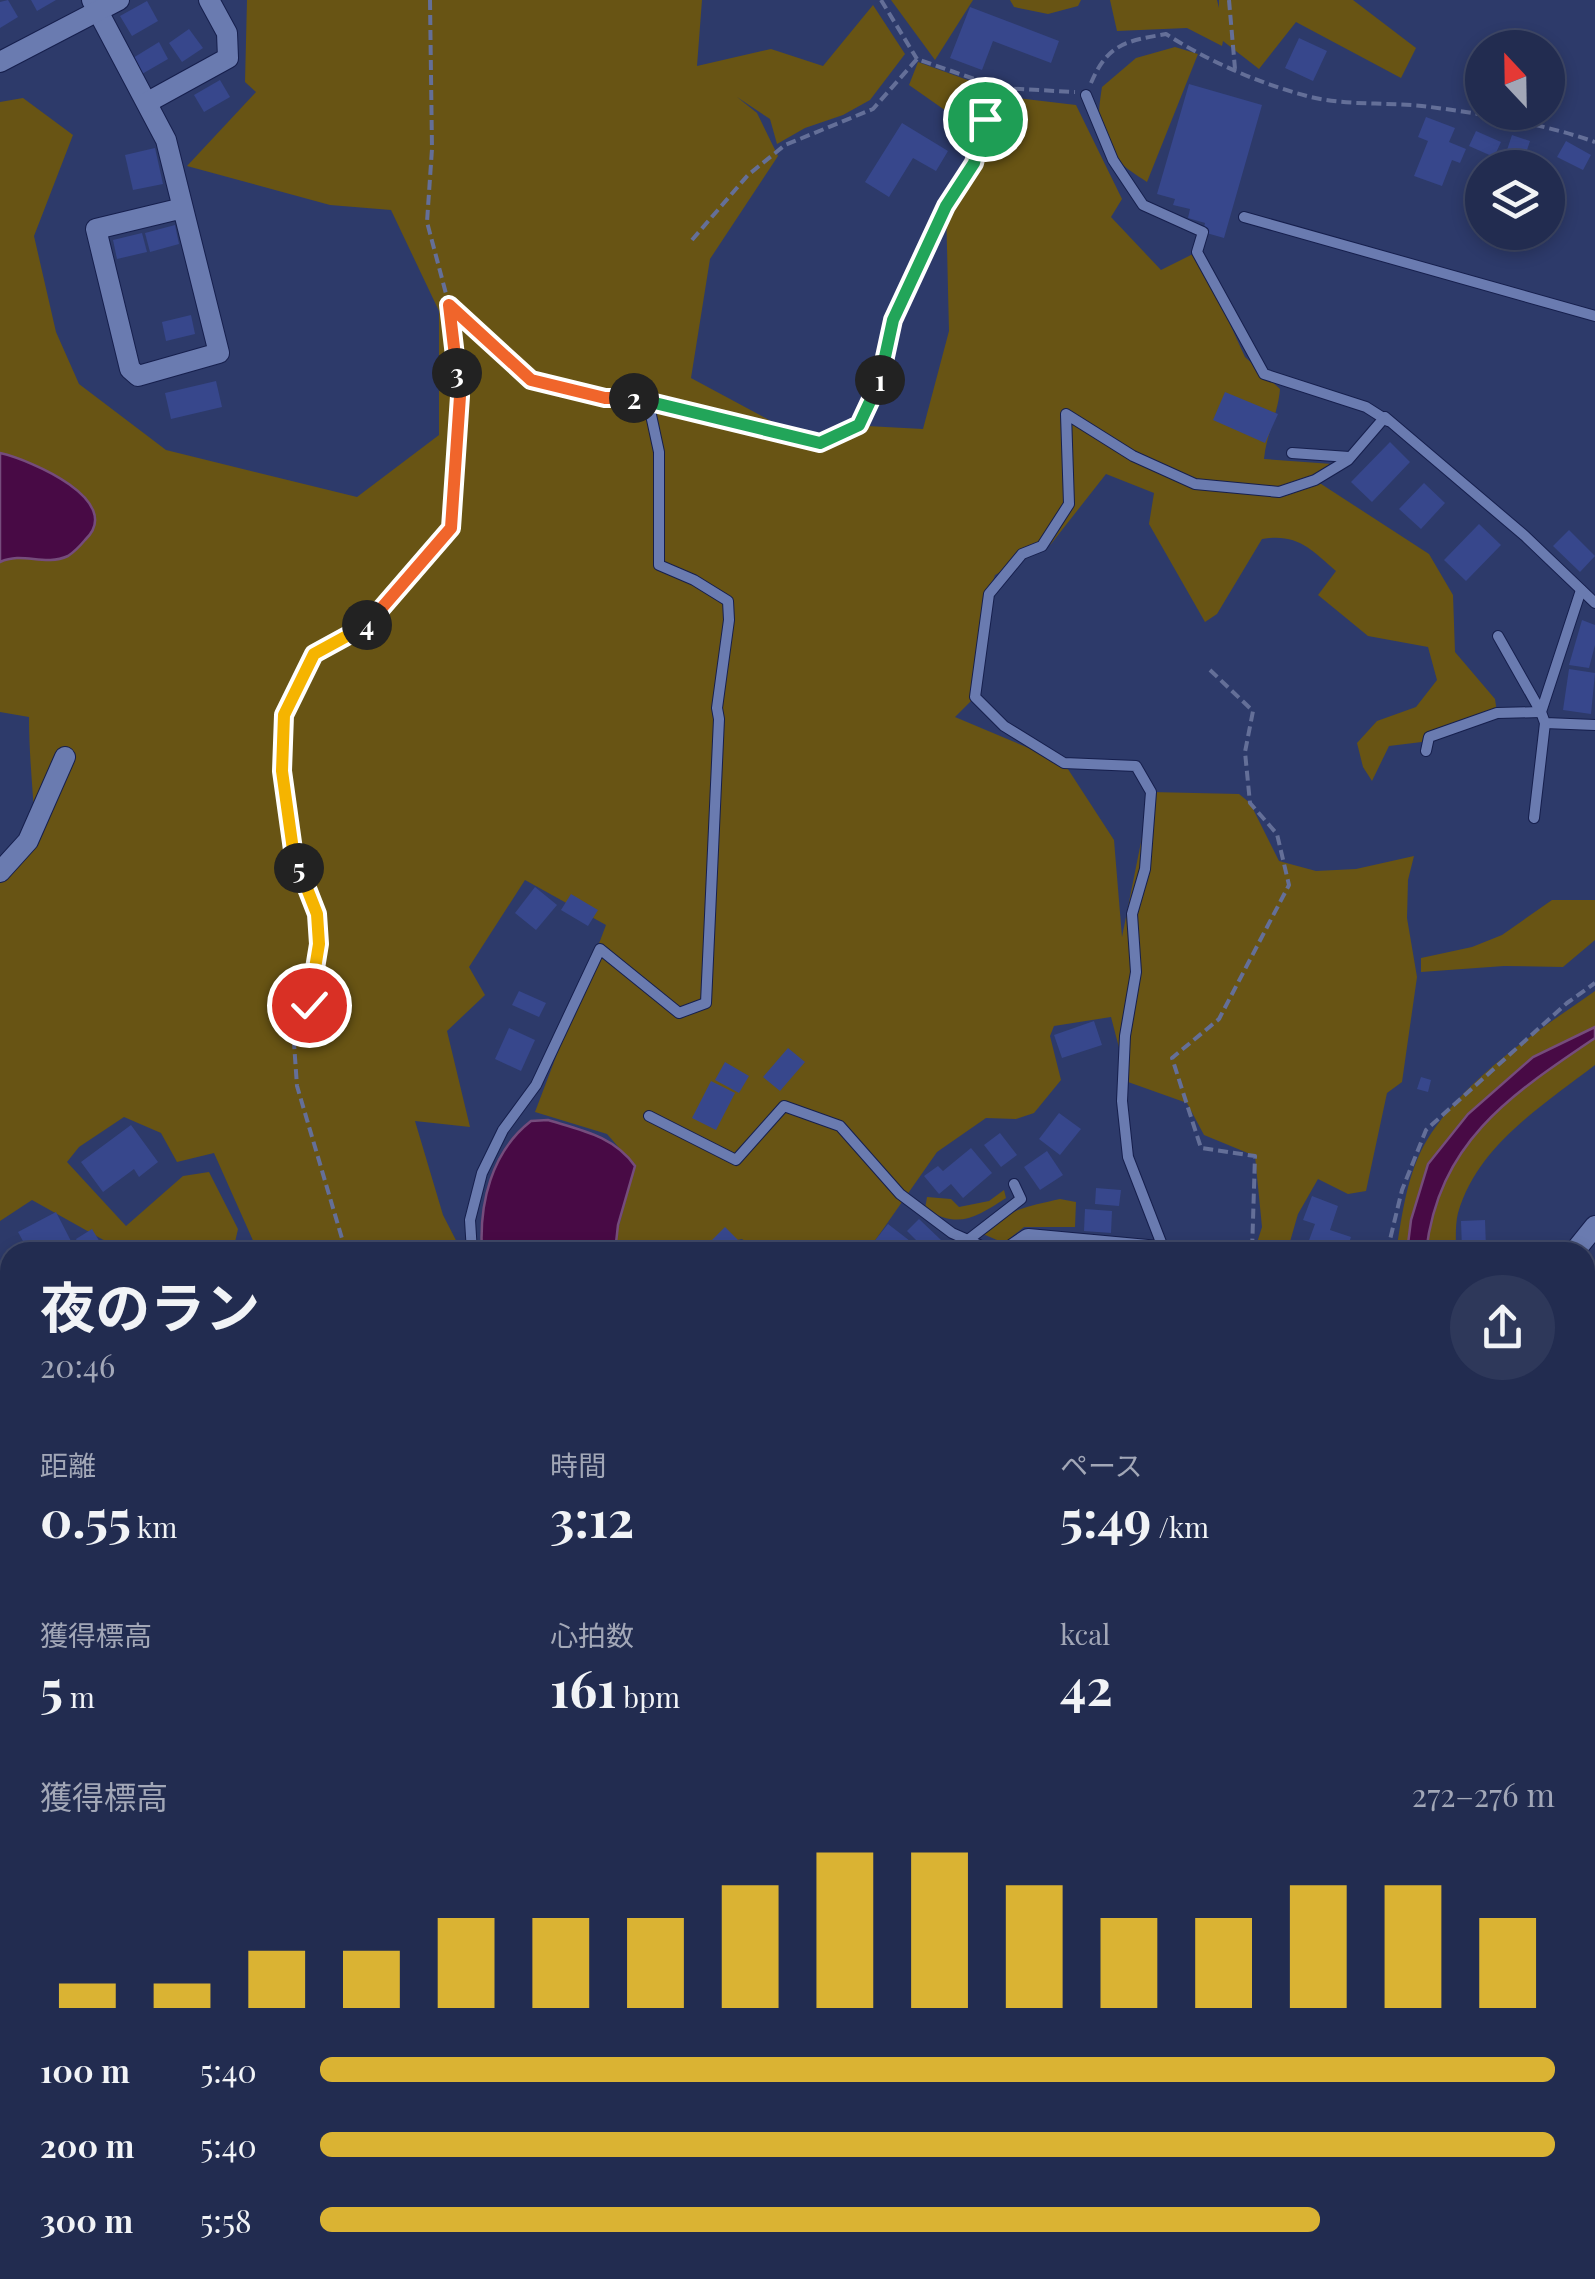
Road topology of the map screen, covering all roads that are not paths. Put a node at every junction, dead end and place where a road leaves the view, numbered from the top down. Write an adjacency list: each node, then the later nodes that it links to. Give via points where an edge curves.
1 (119, 0): 3 (street)
2 (209, 0): 6 (street, via 227,33 228,58)
3 (95, 5): 4 (street); 6 (street)
4 (3, 54)
5 (1086, 95): 11 (lane, via 1113,160 1143,205 1202,232 1197,252 1264,374 1317,388)
6 (148, 102): 7 (street, via 166,140)
7 (183, 208): 7 (street, via 219,354 138,376 130,369 96,230)
8 (1244, 217): 9 (lane)
9 (1595, 316)
10 (648, 401): 26 (lane, via 660,452 659,565 728,601 717,708 706,1003 679,1013 600,949 536,1086 482,1173)
11 (1384, 418): 13 (lane); 14 (lane)
12 (1292, 453): 13 (lane)
13 (1350, 457): 30 (lane, via 1315,480 1279,492 1195,484 1132,456 1066,414 1069,504 1042,546 1022,554 989,594 975,697 1004,726 1064,764 1136,766 1151,792 1145,870 1132,914 1136,972 1122,1101 1128,1157)
14 (1581, 590): 15 (lane); 17 (lane)
15 (1595, 603)
16 (1498, 636): 17 (lane)
17 (1543, 717): 18 (lane); 19 (lane, via 1497,714 1429,737); 21 (lane)
18 (1595, 726)
19 (1426, 750)
20 (65, 756): 22 (street, via 28,841)
21 (1534, 818)
22 (0, 872)
23 (650, 1116): 25 (lane, via 736,1160 784,1106 840,1126 900,1194)
24 (1014, 1184): 25 (lane, via 1021,1199)
25 (968, 1240): 27 (lane)
26 (471, 1242)
27 (972, 1242)
28 (1024, 1242): 29 (street)
29 (1062, 1242)
30 (1162, 1242)

